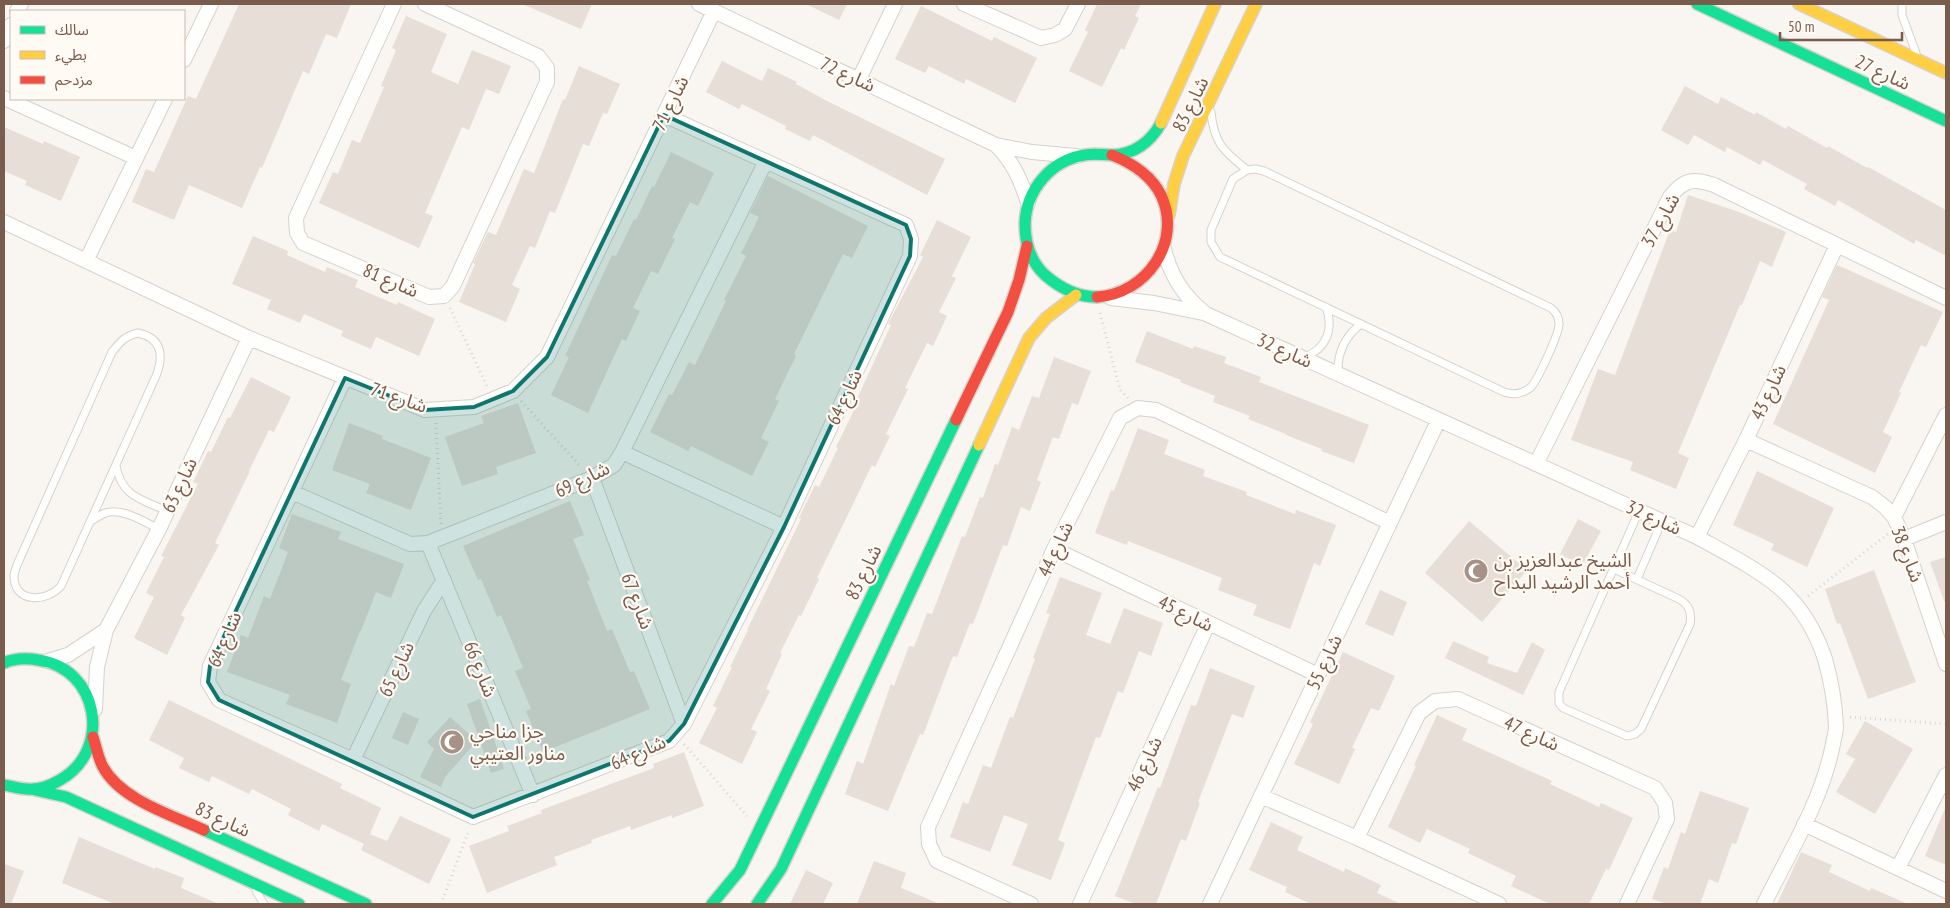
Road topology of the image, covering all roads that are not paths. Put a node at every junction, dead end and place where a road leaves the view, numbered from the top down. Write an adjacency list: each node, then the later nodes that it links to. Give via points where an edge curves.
1 (211, 4): 16 (street)
2 (394, 4): 3 (street, شارع 81, via 296,218 296,232 303,243 429,297 444,296 453,286 546,82 547,68 538,56)
3 (425, 4)
4 (699, 4): 13 (street, شارع 72)
5 (895, 4): 19 (street)
6 (964, 4): 7 (street, via 1040,38 1065,29)
7 (1078, 4)
8 (1215, 4): 26 (street, شارع 83, via 1154,134 1133,152)
9 (1256, 4): 20 (street, شارع 83)
10 (1697, 4): 24 (street, شارع 27)
11 (1799, 4): 17 (street, شارع 27)
12 (1902, 4): 17 (lane, via 1902,16)
13 (714, 11): 19 (street, شارع 72); 23 (street, شارع 71)
14 (10, 26): 15 (street)
15 (4, 41)
16 (185, 58)
17 (1918, 60): 18 (street, شارع 27)
18 (1946, 73)
19 (859, 79): 25 (street, شارع 72)
20 (1214, 96): 30 (lane, via 1211,110 1216,138 1223,150); 33 (street, شارع 83, via 1178,170)
21 (4, 98): 28 (street)
22 (165, 100): 28 (street)
23 (664, 115): 29 (street, شارع 64); 47 (street, شارع 71, via 547,357 513,391 474,407 425,410)
24 (1946, 121)
25 (996, 145): 27 (street, شارع 72); 31 (street, شارع 72, via 1017,171)
26 (1112, 155): 27 (street); 33 (street, via 1134,165 1152,180 1163,201)
27 (1077, 156): 31 (street, via 1047,173 1035,187)
28 (136, 158): 37 (street)
29 (766, 161): 51 (street, شارع 69); 63 (street, شارع 64, via 906,225 912,239 910,256)
30 (1247, 170): 41 (lane, via 1233,179 1211,230 1213,248 1225,260); 43 (lane, via 1264,171 1551,308 1559,322 1534,384 1523,392 1510,394)
31 (1028, 203): 35 (street, via 1025,217)
32 (4, 222): 37 (street, شارع 71)
33 (1168, 224): 36 (street)
34 (1837, 245): 40 (street, شارع 37); 50 (street, شارع 43); 52 (street, شارع 37, via 1714,185 1699,180 1679,186 1670,197)
35 (1027, 246): 38 (street, via 1038,267 1055,284); 97 (street, شارع 83, via 1008,312 740,870)
36 (1164, 250): 39 (street, via 1146,277 1134,287); 42 (street, شارع 32, via 1170,271 1182,291)
37 (86, 261): 44 (street, شارع 71)
38 (1076, 294): 39 (street); 98 (street, via 1046,318 1029,338 781,869)
39 (1100, 297): 42 (street, شارع 32, via 1154,303)
40 (1946, 298)
41 (1326, 307): 43 (lane); 45 (lane, via 1329,333 1319,349)
42 (1206, 314): 45 (street, شارع 32)
43 (1361, 324): 46 (lane, via 1349,334 1341,348)
44 (248, 338): 47 (street, شارع 71); 56 (street, شارع 63)
45 (1304, 358): 46 (street, شارع 32)
46 (1338, 374): 49 (street, شارع 32)
47 (345, 378): 55 (street, شارع 64)
48 (1946, 415): 60 (street)
49 (1438, 421): 52 (street, شارع 32); 62 (street, شارع 55)
50 (1746, 440): 60 (street, شارع 38, via 1872,497); 65 (street, شارع 43)
51 (622, 452): 54 (street, شارع 69, via 614,465); 63 (street)
52 (1536, 464): 57 (street, شارع 32)
53 (116, 465): 56 (lane, via 118,480 125,489); 58 (lane); 58 (lane, via 160,366 157,344 146,335 128,336 112,352 17,565 14,576 21,592 38,599 56,592)
54 (592, 478): 67 (street, شارع 69); 81 (street, شارع 67)
55 (292, 492): 67 (street, شارع 69, via 410,544); 83 (street, شارع 64, via 210,666 208,682 219,700)
56 (167, 511): 64 (street, شارع 63)
57 (1639, 511): 59 (street, شارع 32); 69 (lane)
58 (90, 521): 64 (lane, via 106,512 117,512)
59 (1662, 521): 65 (street, شارع 32); 71 (lane)
60 (1896, 521): 66 (street, شارع 38)
61 (1946, 522): 66 (street)
62 (1390, 524): 68 (street, شارع 44, via 1156,410 1138,408 1120,418); 79 (street, شارع 55)
63 (784, 526): 81 (street, شارع 64)
64 (159, 529): 73 (street, شارع 63)
65 (1697, 537): 89 (street, شارع 32, via 1781,588 1804,614 1819,642 1831,679 1836,727 1828,767)
66 (1904, 539): 78 (street, شارع 38)
67 (428, 543): 70 (street, شارع 66)
68 (1054, 549): 72 (street, شارع 45); 99 (street, شارع 44, via 928,827 929,844 937,861)
69 (1614, 569): 71 (lane); 71 (lane, via 1559,692 1559,703 1570,712 1626,736 1641,729 1691,618 1686,603)
70 (444, 580): 83 (street, شارع 65, via 424,611); 87 (street, شارع 66)
71 (1637, 580)
72 (1208, 624): 79 (street, شارع 45); 100 (street, شارع 46)
73 (106, 630): 76 (street, شارع 63, via 68,655); 80 (street, شارع 63, via 97,667)
74 (4, 651): 75 (street)
75 (29, 658): 76 (street); 77 (street)
76 (48, 661): 80 (street, via 66,670 80,684 90,701)
77 (4, 663)
78 (1946, 664)
79 (1318, 675): 88 (street, شارع 55)
80 (94, 721): 82 (street)
81 (680, 729): 87 (street, شارع 64, via 669,741)
82 (93, 737): 86 (street, via 86,756 73,773 55,785); 96 (street, شارع 83, via 103,767 118,785 138,800)
83 (353, 760): 87 (street, شارع 64, via 473,817)
84 (1946, 775): 91 (street)
85 (8, 789): 86 (street)
86 (36, 790): 92 (street, via 66,797)
87 (533, 795)
88 (1261, 796): 90 (street); 101 (street, شارع 55)
89 (1804, 824): 91 (street); 104 (street, شارع 32)
90 (1357, 838): 102 (street); 103 (street, شارع 47, via 1419,712 1435,701 1458,699 1655,788 1665,803 1667,819)
91 (1898, 868): 93 (street)
92 (248, 880): 94 (lane); 95 (street)
93 (1946, 891)
94 (264, 904)
95 (299, 904)
96 (366, 904)
97 (712, 904)
98 (756, 904)
99 (1031, 904)
100 (1080, 904)
101 (1210, 904)
102 (1499, 904)
103 (1627, 904)
104 (1764, 904)

